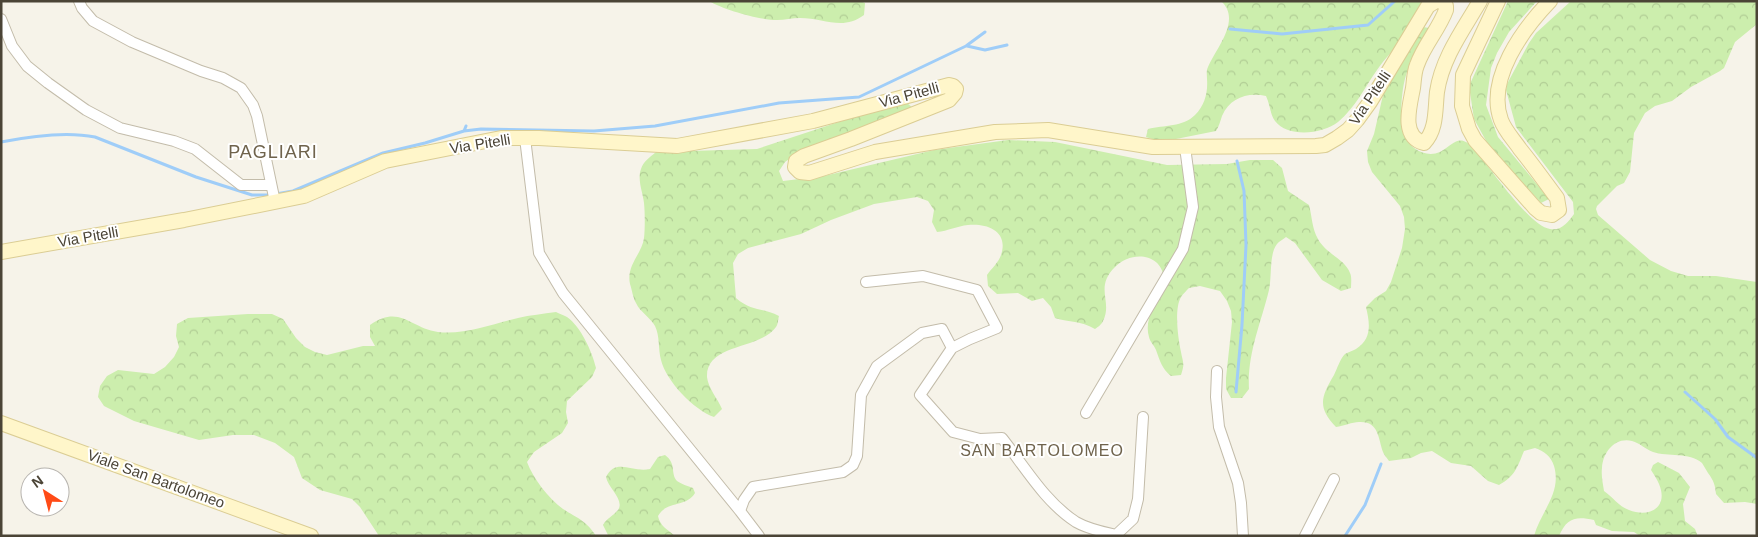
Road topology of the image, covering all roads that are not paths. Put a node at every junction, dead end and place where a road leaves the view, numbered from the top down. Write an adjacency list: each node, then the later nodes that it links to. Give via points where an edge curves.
1 (79, 1): 10 (street, via 93,21 132,42 224,78 241,88 257,116)
2 (1436, 1): 9 (street, Via Pitelli, via 1428,6 1357,120 1325,145)
3 (1441, 1): 4 (street, Via Pitelli, via 1446,10 1417,65 1408,117 1410,131 1424,143 1432,132 1438,89 1447,57)
4 (1480, 1)
5 (1498, 1): 6 (street, via 1463,75 1462,106 1475,140 1535,208 1552,215 1559,210 1557,198 1504,128 1498,112 1502,74 1514,47)
6 (1550, 1)
7 (1, 19): 10 (street, via 12,46 27,66 86,110 120,128 194,149 240,184)
8 (525, 138): 9 (street, Via Pitelli, via 678,146 813,121 949,85 956,89 949,100 804,156 796,161 795,167 800,172 809,173 875,152 995,132 1048,130 1153,147); 10 (street, Via Pitelli, via 501,138 385,162 304,196); 19 (street, via 539,253 563,293)
9 (1185, 146): 15 (street, via 1193,207 1183,249)
10 (273, 194): 11 (street, Via Pitelli, via 184,220)
11 (1, 252)
12 (866, 282): 13 (street, via 923,276 977,290 997,328)
13 (952, 348): 16 (street, via 920,395 953,432 980,439 1002,438 1051,502 1077,522 1097,531 1116,535 1133,519 1138,499); 19 (street, via 942,329 922,333 877,366 861,395 858,456 853,465 843,472 753,487)
14 (1216, 371): 22 (street, via 1219,427 1238,483)
15 (1086, 413)
16 (1143, 417)
17 (1, 423): 20 (street, Viale San Bartolomeo)
18 (1334, 479): 23 (street)
19 (740, 511): 21 (street)
20 (311, 536)
21 (759, 536)
22 (1243, 536)
23 (1305, 536)

